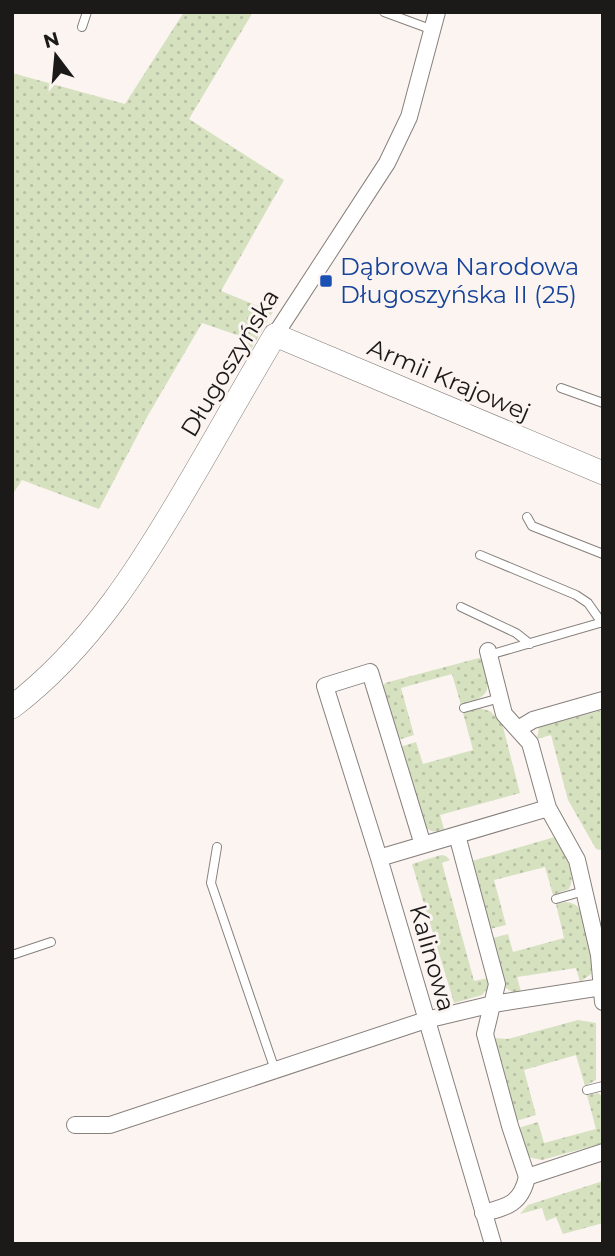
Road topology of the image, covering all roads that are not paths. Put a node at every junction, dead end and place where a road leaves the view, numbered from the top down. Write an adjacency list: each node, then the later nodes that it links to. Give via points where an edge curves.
1 (87, 12): 4 (lane)
2 (384, 12): 5 (lane)
3 (438, 12): 5 (street, Długoszyńska)
4 (82, 27)
5 (433, 30): 6 (street, Długoszyńska, via 409,117 387,163)
6 (275, 335): 9 (street, Armii Krajowej); 19 (street, Długoszyńska, via 145,558 101,619 39,687)
7 (561, 388): 8 (lane)
8 (603, 403)
9 (603, 473)
10 (527, 517): 11 (lane, via 532,526)
11 (603, 554)
12 (480, 555): 14 (lane, via 576,595)
13 (461, 607): 15 (lane)
14 (602, 623): 15 (lane)
15 (530, 644): 16 (lane)
16 (488, 653): 17 (street)
17 (500, 698): 20 (lane); 21 (street, via 504,714)
18 (603, 700): 21 (street, via 533,720)
19 (12, 706)
20 (464, 708)
21 (519, 729): 22 (street, via 530,743)
22 (548, 808): 23 (street); 27 (street, via 577,860)
23 (457, 835): 24 (street); 32 (street, via 498,985)
24 (423, 845): 26 (street); 26 (street, Kalinowa, via 370,672 325,686)
25 (217, 847): 34 (lane, via 211,883)
26 (379, 858): 33 (street, Kalinowa)
27 (584, 891): 28 (lane); 31 (street, via 599,955)
28 (556, 899)
29 (51, 942): 30 (lane)
30 (12, 955)
31 (602, 995): 32 (street)
32 (493, 1004): 33 (street); 39 (street, via 485,1034)
33 (426, 1020): 34 (street); 40 (street, Kalinowa)
34 (275, 1070): 37 (street, via 110,1125)
35 (603, 1086): 36 (lane)
36 (587, 1090)
37 (75, 1125)
38 (603, 1152): 39 (street)
39 (527, 1177): 40 (street, via 524,1193 508,1206)
40 (482, 1213): 41 (street, Kalinowa)
41 (494, 1244)

